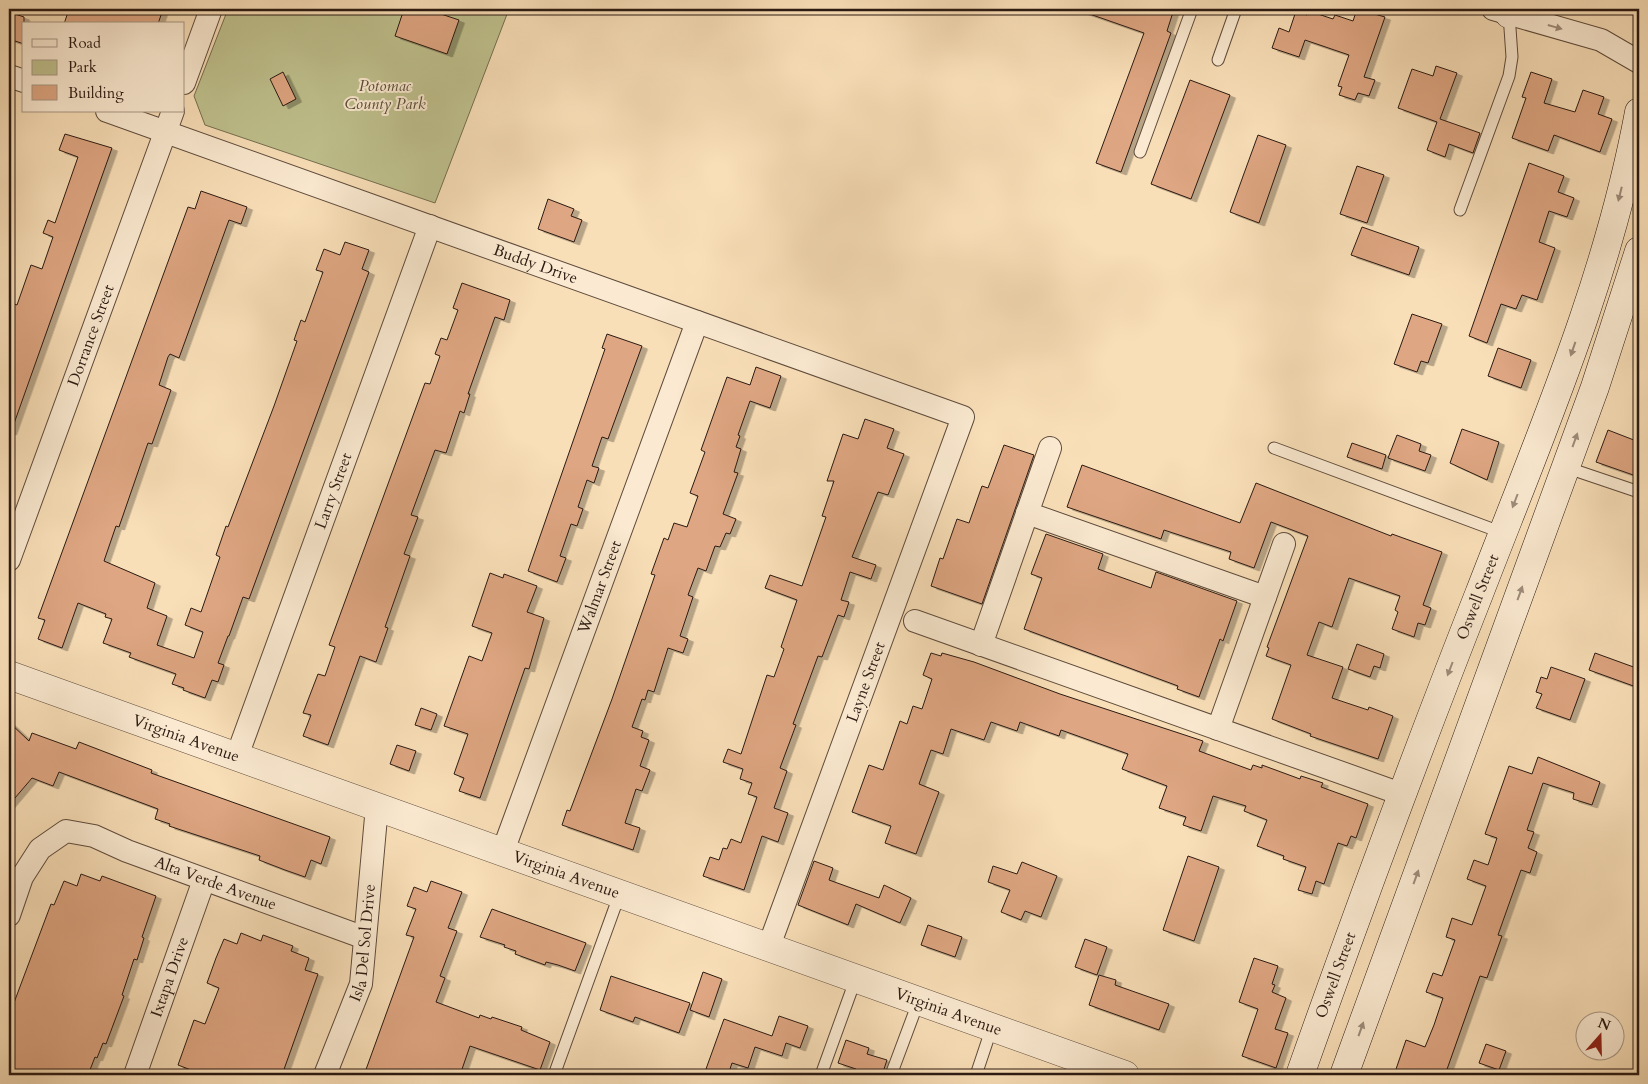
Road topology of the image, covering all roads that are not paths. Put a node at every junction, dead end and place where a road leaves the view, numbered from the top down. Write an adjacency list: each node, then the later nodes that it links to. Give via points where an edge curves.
1 (211, 9): 8 (street)
2 (1192, 9): 14 (lane)
3 (1236, 9): 5 (lane)
4 (1504, 11): 6 (street, one-way to 6, via 1601,40); 15 (lane, via 1512,57 1509,76)
5 (1218, 60)
6 (1639, 62)
7 (9, 76): 9 (street)
8 (185, 80)
9 (22, 81)
10 (110, 112): 13 (street, Buddy Drive)
11 (173, 112): 13 (street, Dorrance Street)
12 (1639, 112): 25 (main road, Oswell Street, one-way to 25, via 1603,261 1564,376)
13 (166, 132): 16 (street, Buddy Drive); 27 (street, Dorrance Street)
14 (1140, 152)
15 (1460, 210)
16 (430, 226): 18 (street, Buddy Drive); 34 (street, Larry Street)
17 (1639, 251): 22 (main road, one-way to 17)
18 (697, 322): 19 (street, Buddy Drive); 37 (street, Walmar Street)
19 (963, 417): 42 (street, Layne Street)
20 (1050, 448): 24 (street)
21 (1274, 448): 25 (lane)
22 (1565, 467): 23 (lane); 32 (main road, one-way to 22)
23 (1639, 492)
24 (1027, 513): 28 (street); 30 (street)
25 (1503, 533): 32 (main road, via 1511,542 1512,553 1500,584); 35 (main road, Oswell Street, one-way to 35)
26 (1284, 544): 28 (street)
27 (9, 560)
28 (1265, 597): 33 (street)
29 (915, 621): 30 (street)
30 (981, 645): 33 (street)
31 (9, 675): 34 (main road, Virginia Avenue)
32 (1474, 720): 54 (main road, one-way to 32)
33 (1218, 729): 35 (street)
34 (237, 756): 36 (main road, Virginia Avenue)
35 (1400, 794): 53 (main road, Oswell Street)
36 (378, 806): 37 (main road, Virginia Avenue); 41 (street, Isla Del Sol Drive)
37 (503, 851): 39 (main road, Virginia Avenue)
38 (204, 880): 40 (street, Alta Verde Avenue, via 127,852 94,836 66,831 40,848 22,877); 41 (street, Alta Verde Avenue); 46 (street, Ixtapa Drive)
39 (620, 893): 42 (main road, Virginia Avenue); 48 (lane)
40 (9, 915)
41 (365, 938): 47 (street, Isla Del Sol Drive, via 361,984)
42 (768, 946): 43 (main road, Virginia Avenue)
43 (856, 978): 44 (main road, Virginia Avenue); 49 (lane)
44 (919, 1000): 45 (main road, Virginia Avenue); 50 (lane)
45 (992, 1027): 51 (lane); 52 (main road, Virginia Avenue)
46 (135, 1075)
47 (325, 1075)
48 (554, 1075)
49 (821, 1075)
50 (891, 1075)
51 (976, 1075)
52 (1126, 1075)
53 (1300, 1075)
54 (1344, 1075)

